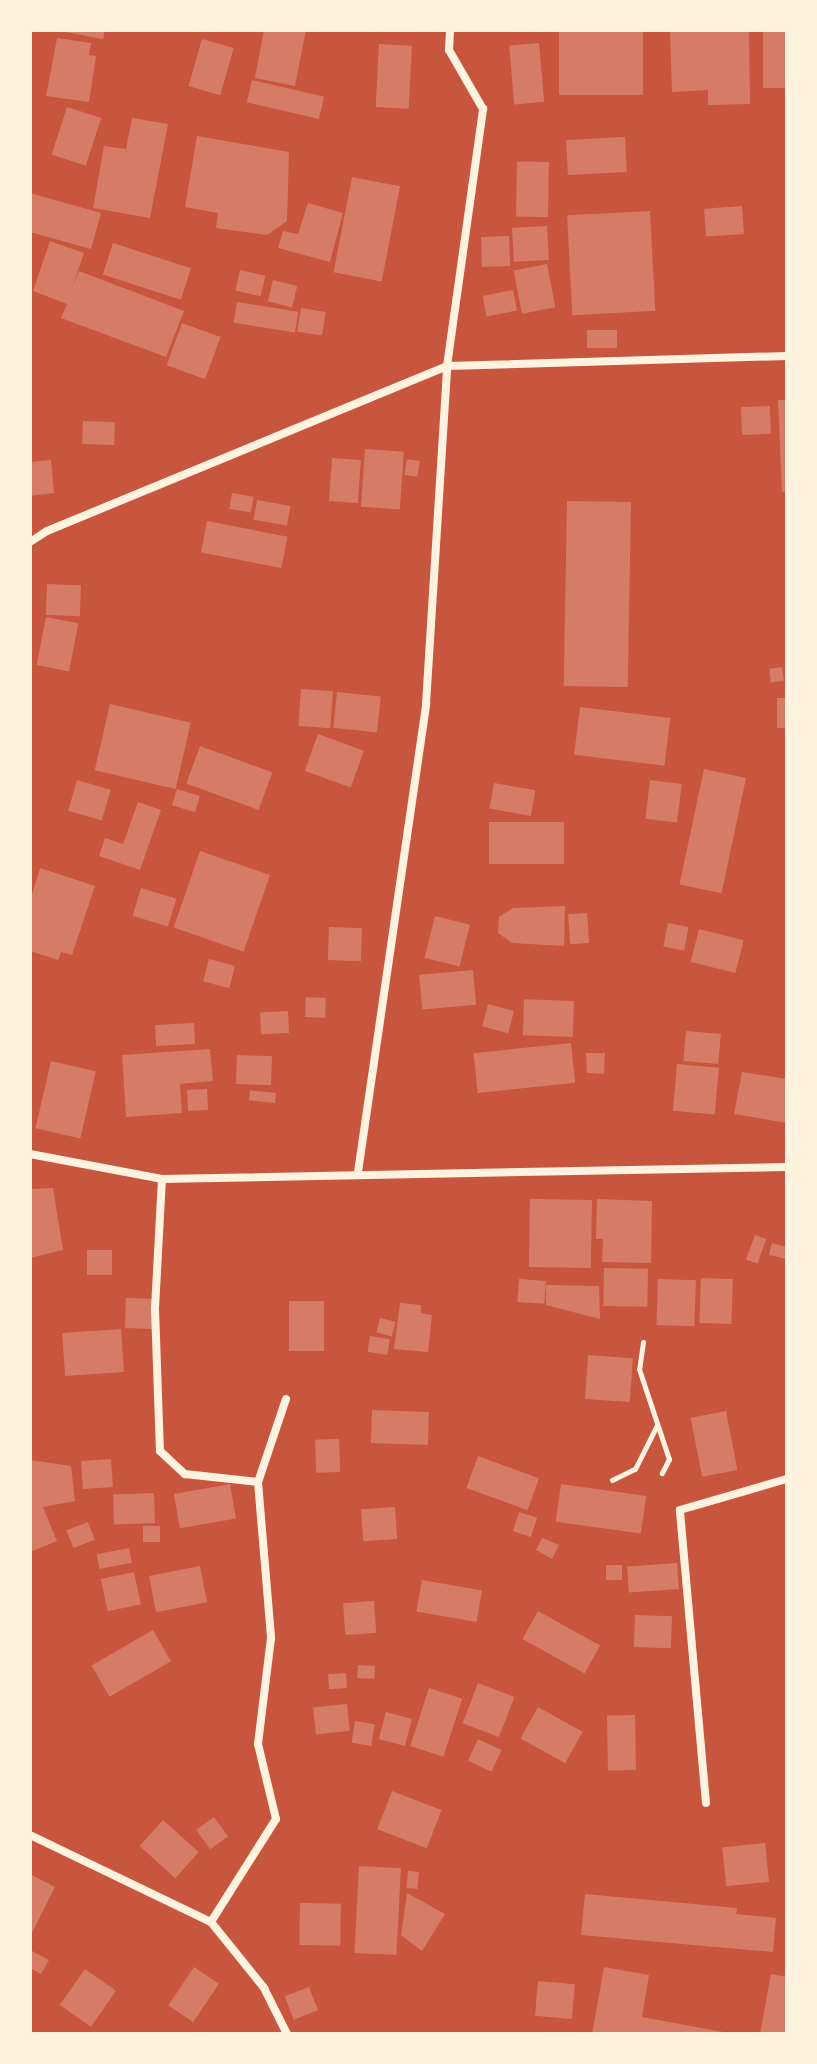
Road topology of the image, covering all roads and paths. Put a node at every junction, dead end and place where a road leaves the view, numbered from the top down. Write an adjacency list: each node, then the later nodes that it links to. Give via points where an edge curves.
1 (450, 30): 3 (street, via 449,50 483,109)
2 (787, 356): 3 (street)
3 (447, 366): 4 (street); 7 (street, via 426,704)
4 (30, 542)
5 (30, 1154): 8 (street)
6 (787, 1167): 7 (street)
7 (358, 1172): 8 (street)
8 (162, 1179): 14 (street, via 155,1309 160,1451 185,1474)
9 (643, 1342): 11 (path, via 639,1369)
10 (286, 1399): 14 (street)
11 (657, 1424): 13 (path, via 635,1469); 15 (path, via 669,1459 661,1474)
12 (787, 1479): 15 (street)
13 (612, 1480)
14 (258, 1482): 18 (street, via 271,1638 258,1744 276,1819)
15 (680, 1510): 16 (street)
16 (706, 1803)
17 (30, 1835): 18 (street)
18 (211, 1922): 19 (street, via 264,1988)
19 (287, 2034)

